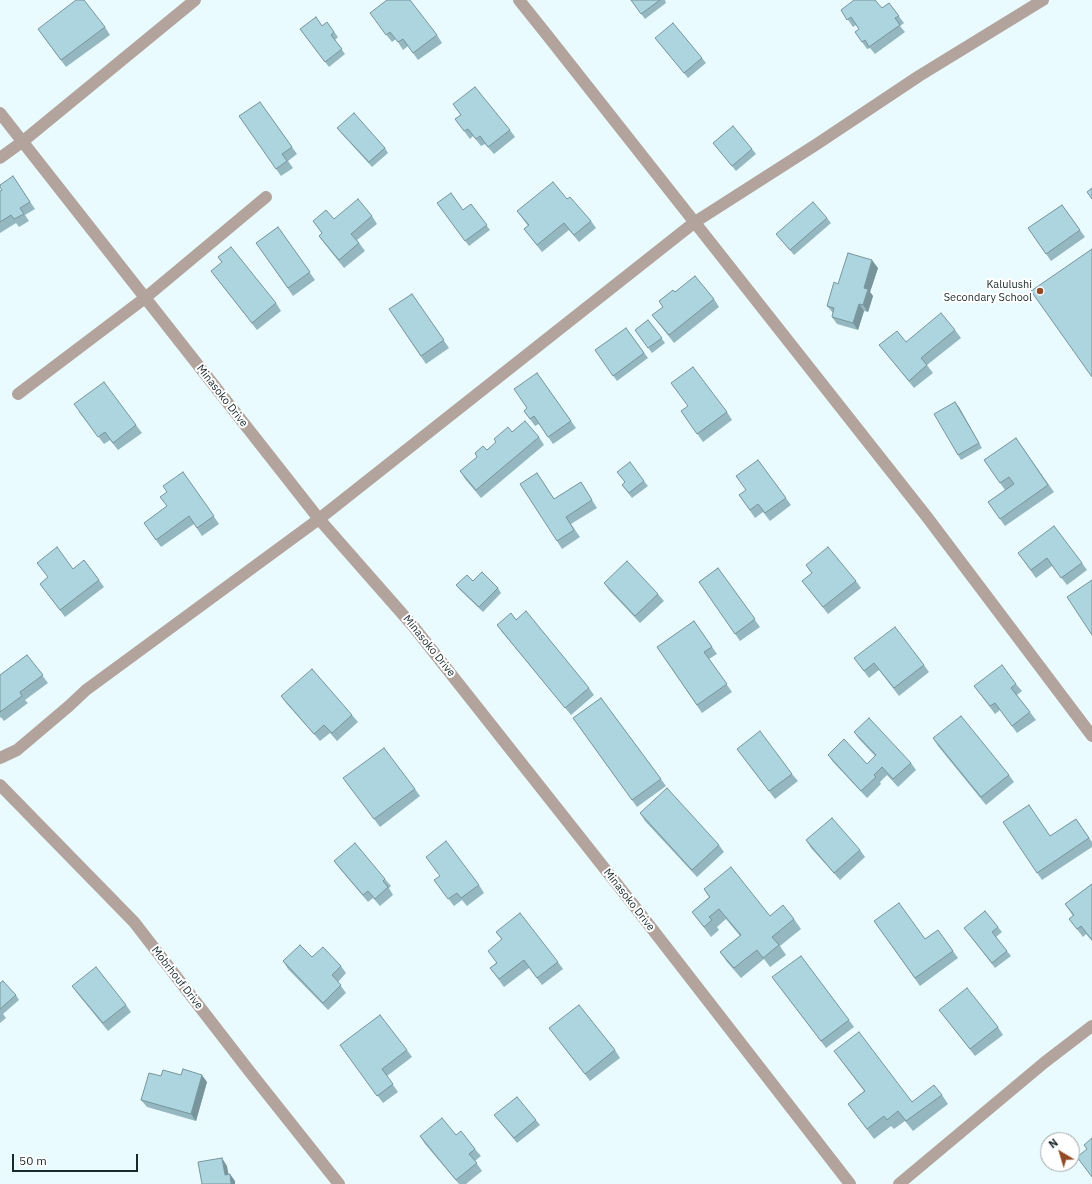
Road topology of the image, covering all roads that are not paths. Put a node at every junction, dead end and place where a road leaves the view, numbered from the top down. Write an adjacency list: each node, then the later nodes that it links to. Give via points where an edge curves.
1 (195, 0): 5 (street)
2 (519, 0): 8 (street)
3 (1044, 0): 8 (street, via 919,76)
4 (0, 113): 5 (street, Minasoko Drive)
5 (22, 142): 6 (street); 9 (street, Minasoko Drive)
6 (0, 158)
7 (266, 197): 9 (street)
8 (695, 222): 11 (street); 12 (street, via 927,517)
9 (145, 298): 10 (street); 11 (street, Minasoko Drive)
10 (18, 394)
11 (319, 519): 13 (street, via 86,690 17,750); 17 (street, Minasoko Drive, via 413,626)
12 (1092, 736)
13 (0, 758)
14 (0, 785): 16 (street, Mobrhouf Drive, via 134,922)
15 (1092, 1026): 18 (street)
16 (339, 1184)
17 (850, 1184)
18 (899, 1184)

